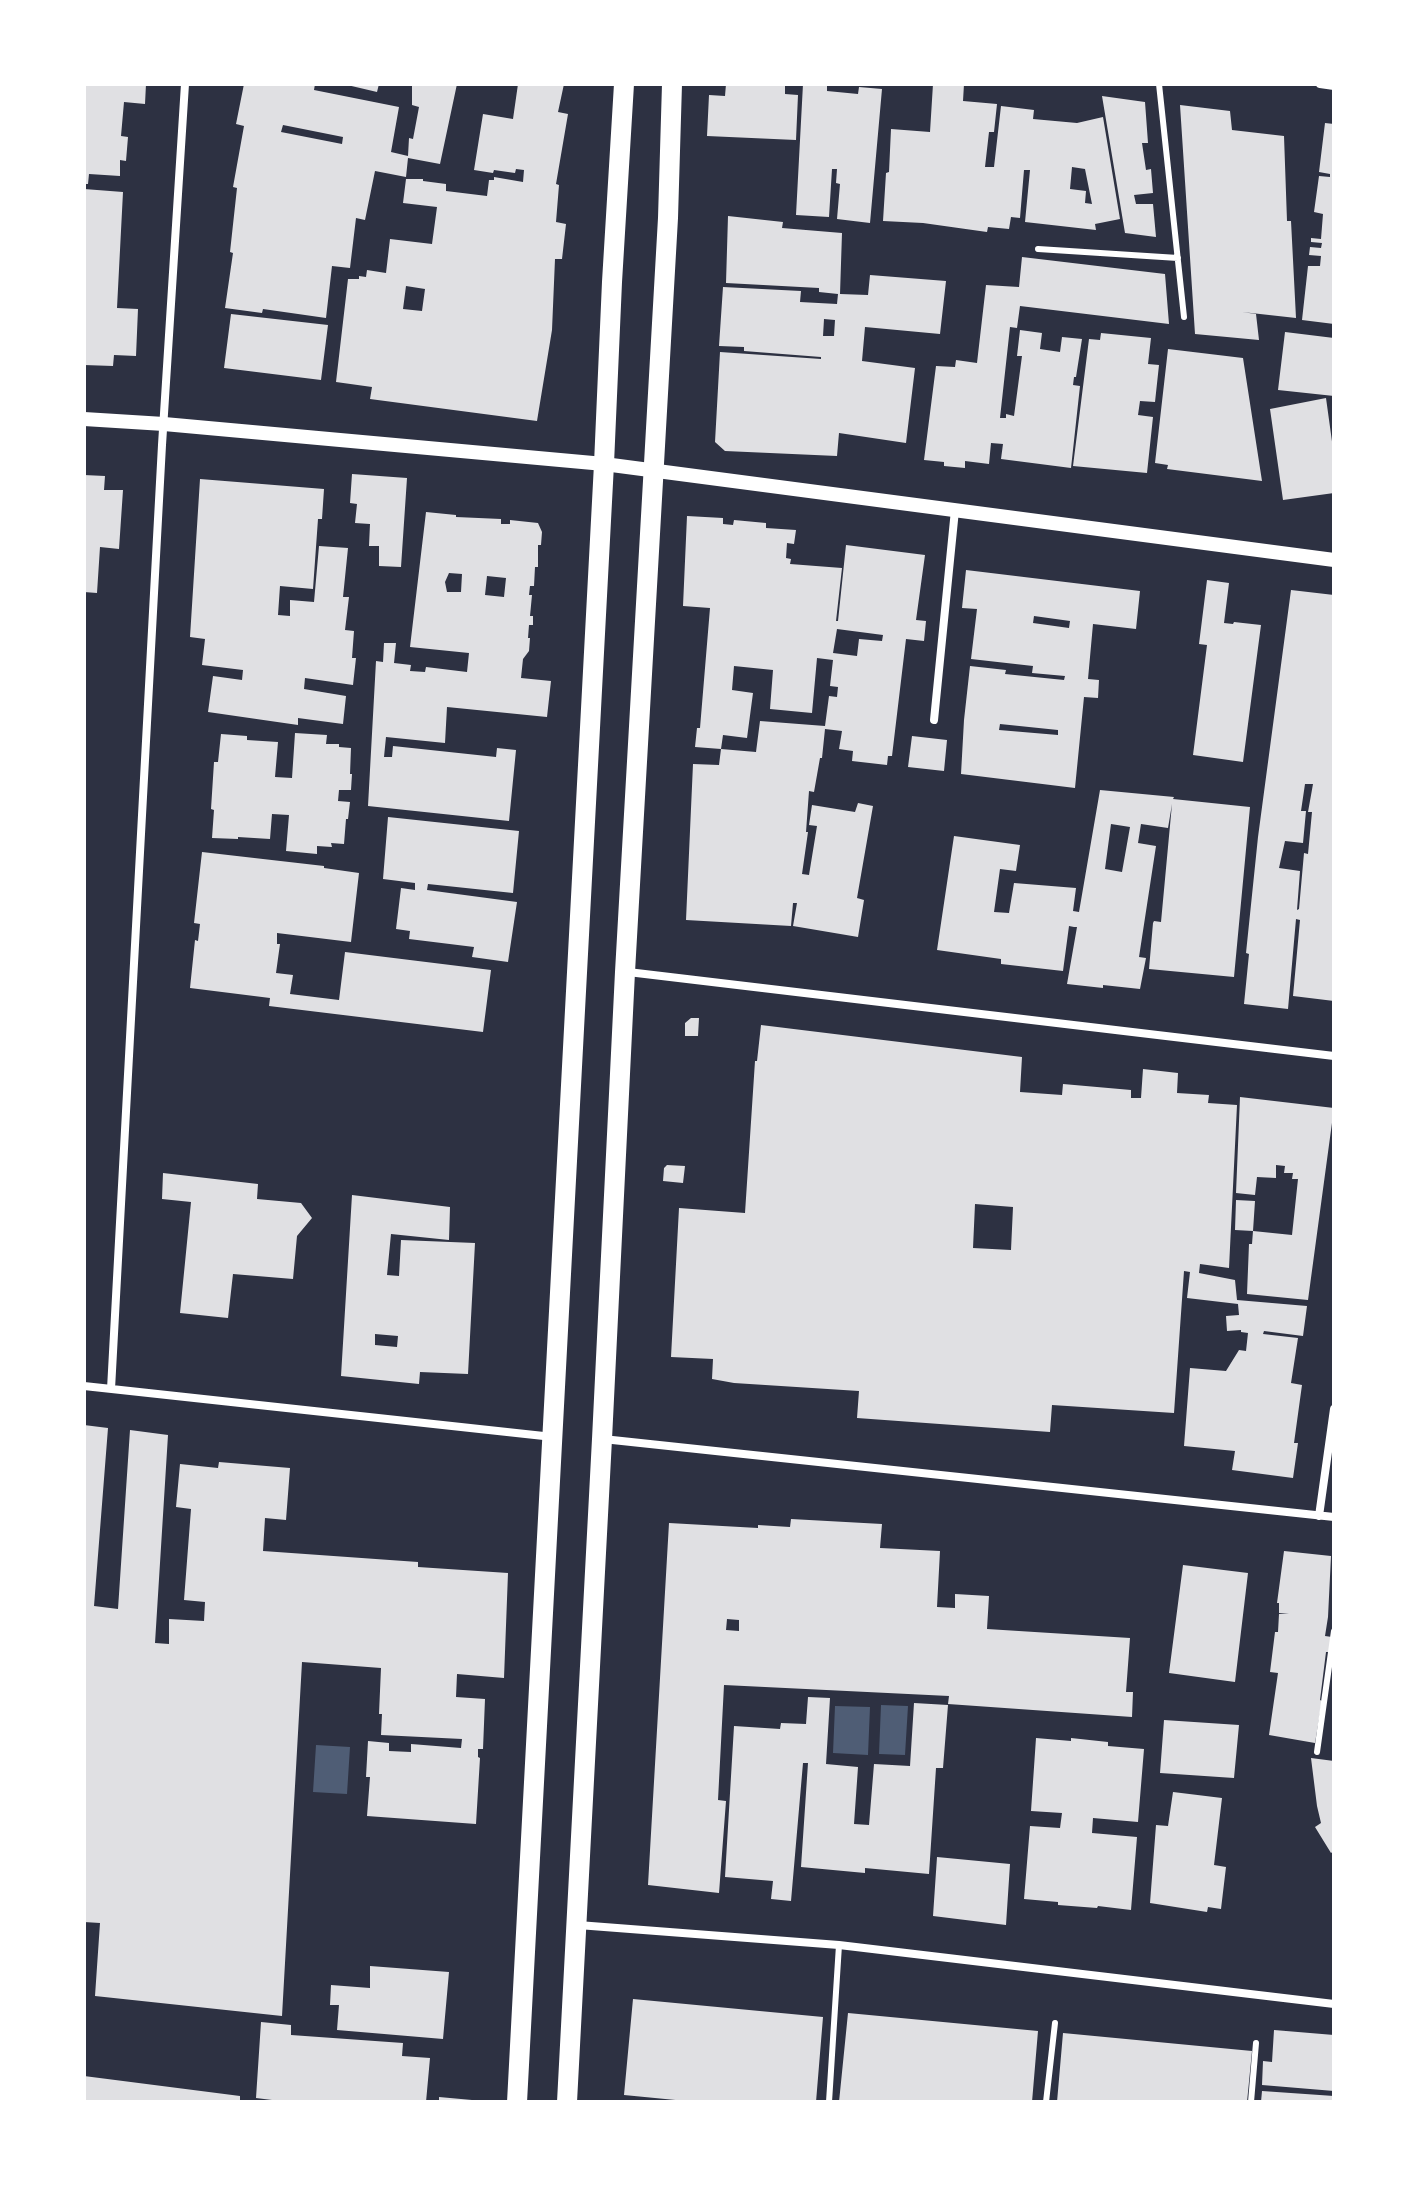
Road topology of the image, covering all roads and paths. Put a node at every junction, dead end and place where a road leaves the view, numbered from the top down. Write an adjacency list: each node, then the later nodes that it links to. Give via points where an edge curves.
1 (185, 84): 11 (street)
2 (624, 84): 12 (main road)
3 (672, 84): 13 (main road)
4 (1159, 84): 8 (lane)
5 (1320, 84): 6 (street)
6 (1334, 86)
7 (1038, 249): 8 (lane)
8 (1178, 258): 9 (lane)
9 (1184, 317)
10 (84, 419): 11 (street)
11 (164, 424): 12 (street); 20 (street)
12 (604, 464): 13 (street); 22 (main road)
13 (655, 470): 14 (street); 17 (main road)
14 (955, 509): 15 (street); 16 (street)
15 (1334, 560)
16 (934, 720)
17 (625, 972): 18 (street); 23 (main road)
18 (1334, 1056)
19 (84, 1386): 20 (street)
20 (111, 1389): 22 (street)
21 (1334, 1409): 24 (street)
22 (553, 1437): 33 (main road)
23 (602, 1439): 24 (street); 28 (main road)
24 (1319, 1516): 25 (street)
25 (1334, 1517)
26 (1334, 1631): 27 (lane)
27 (1317, 1752)
28 (577, 1925): 29 (street); 34 (main road)
29 (839, 1945): 30 (street); 35 (lane)
30 (1334, 2004)
31 (1055, 2023): 36 (lane)
32 (1256, 2043): 37 (lane)
33 (517, 2102)
34 (567, 2102)
35 (829, 2102)
36 (1046, 2102)
37 (1251, 2102)

